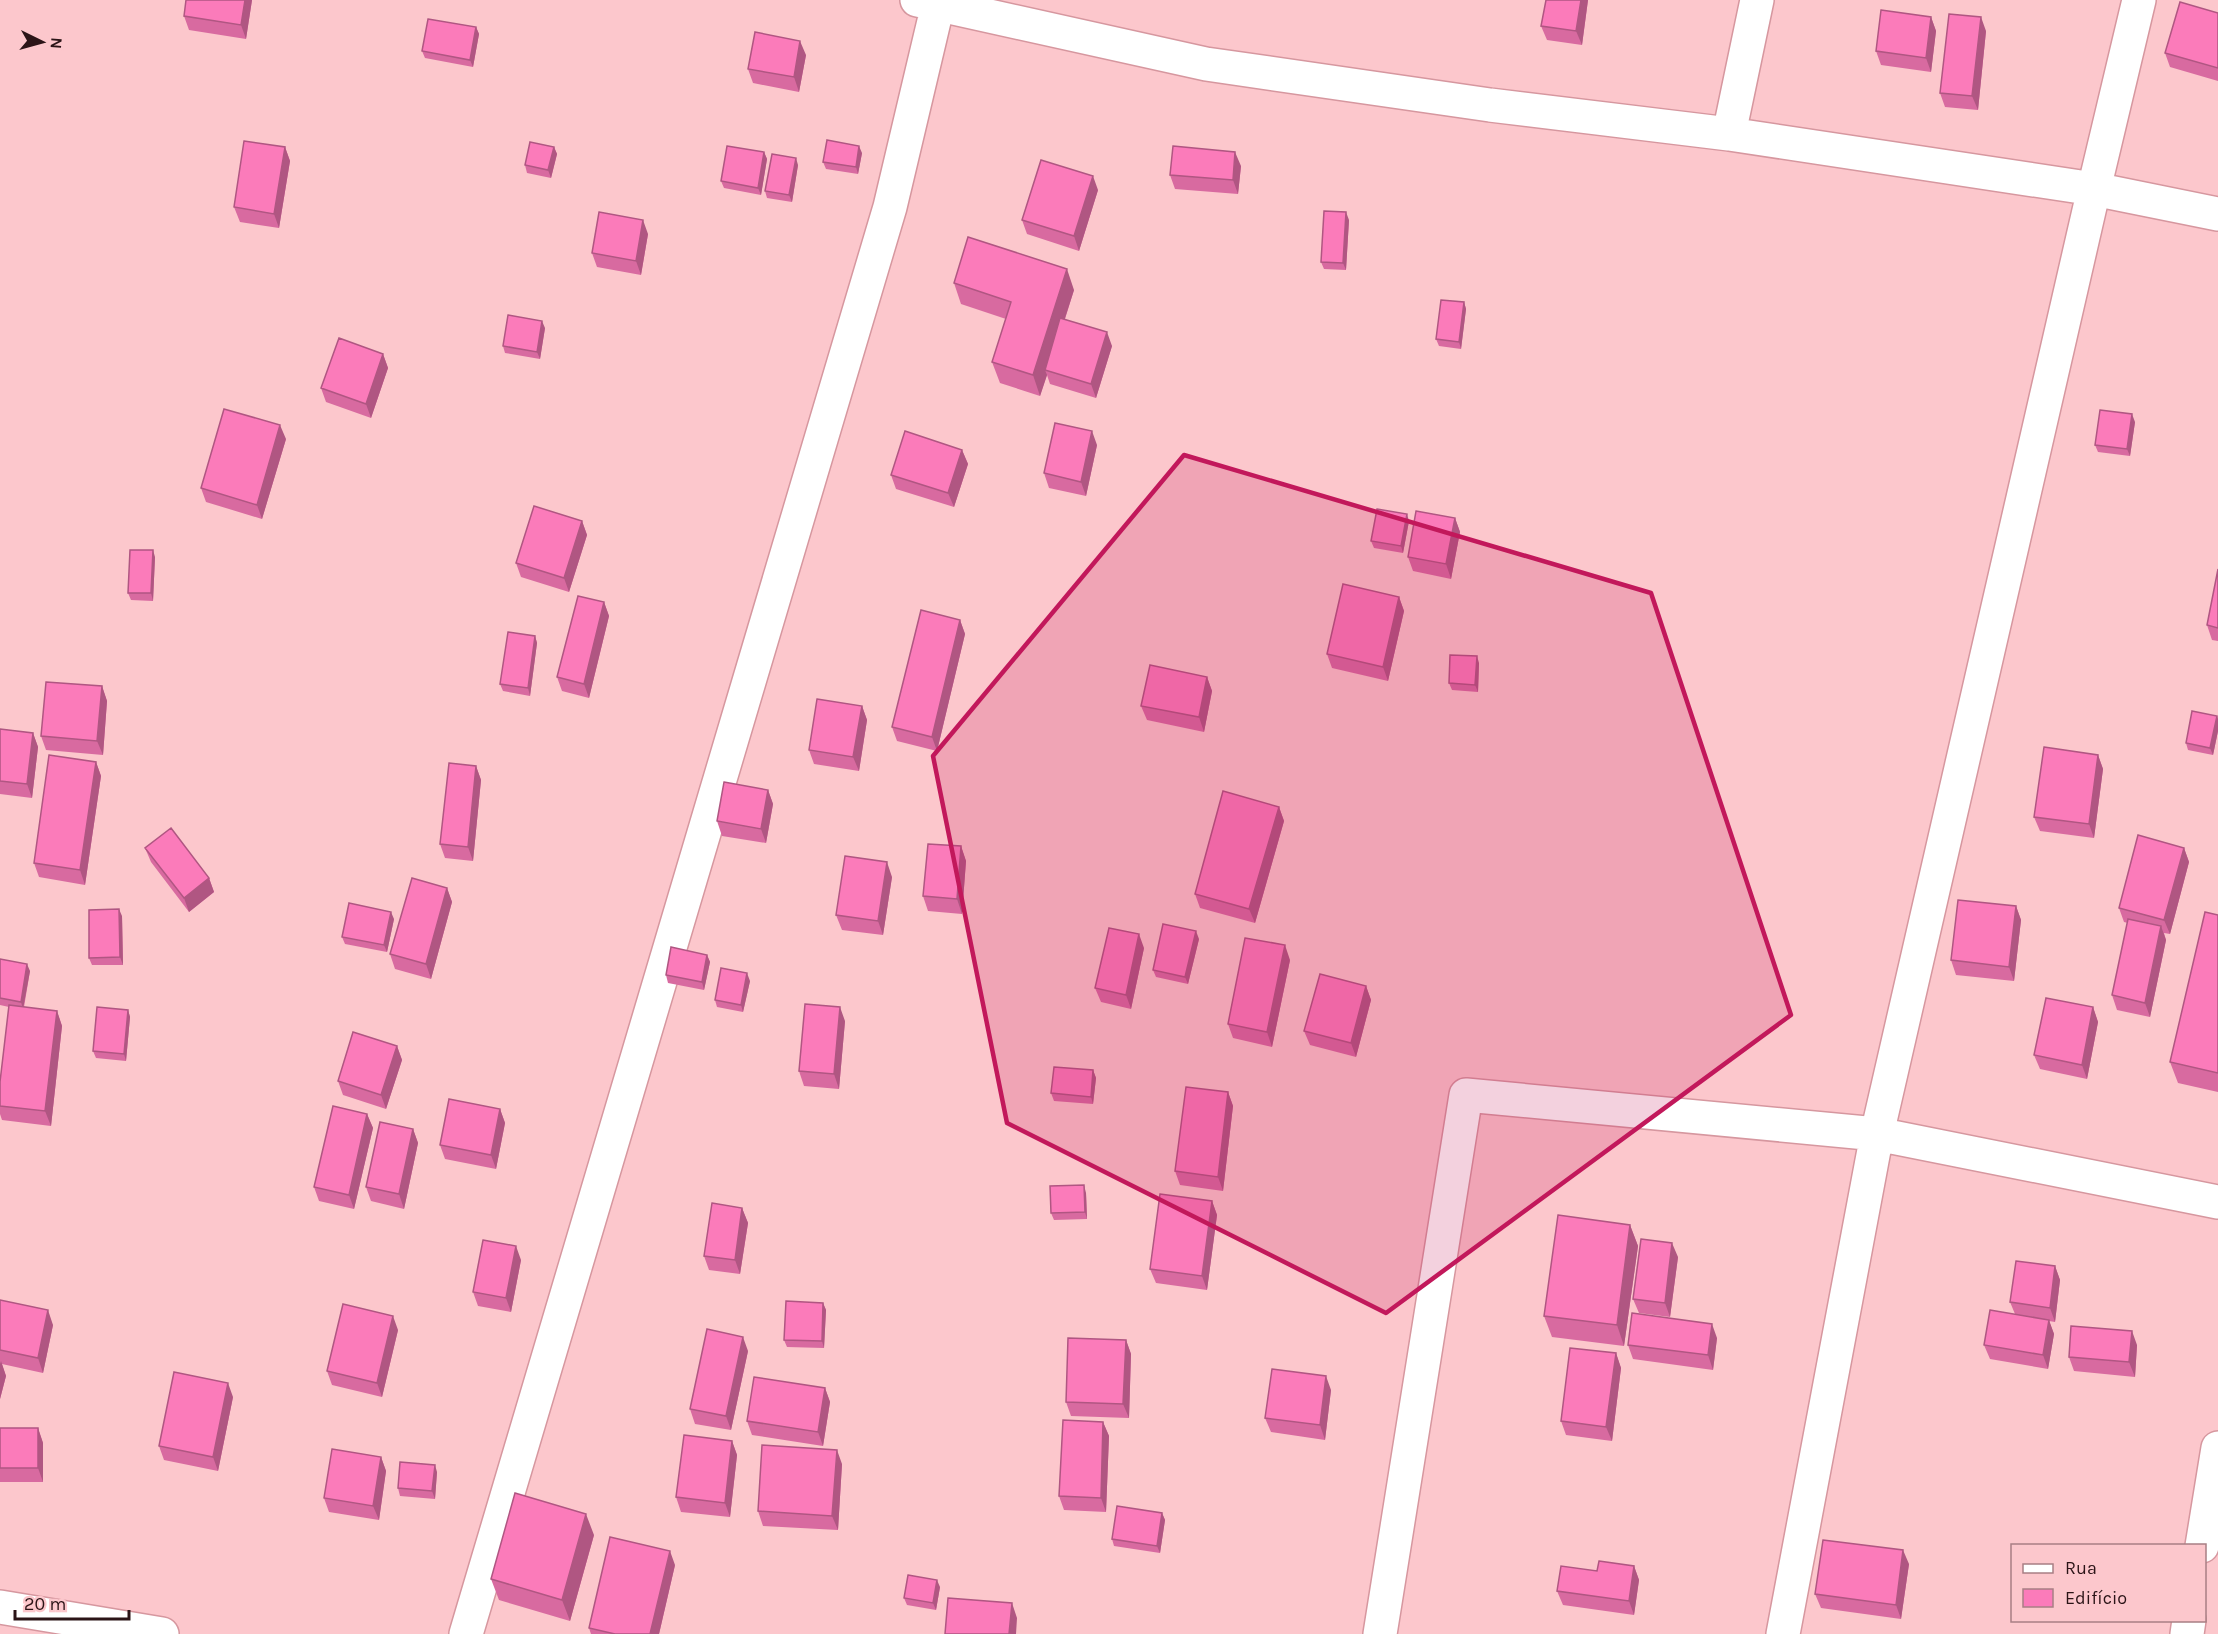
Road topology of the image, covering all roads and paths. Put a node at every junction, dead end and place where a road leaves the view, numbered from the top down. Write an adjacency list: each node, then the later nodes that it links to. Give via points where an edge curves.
1 (1756, 0): 4 (street)
2 (2139, 0): 5 (street)
3 (931, 2): 4 (street, via 1206,64); 13 (street, via 887,219)
4 (1729, 134): 5 (street)
5 (2094, 189): 6 (street); 7 (street)
6 (2218, 214)
7 (1877, 1134): 8 (street); 14 (street, via 1466,1095); 15 (street)
8 (2218, 1202)
9 (2218, 1448): 10 (street)
10 (2202, 1544)
11 (0, 1606): 12 (street)
12 (162, 1634)
13 (466, 1634)
14 (1380, 1634)
15 (1783, 1634)

